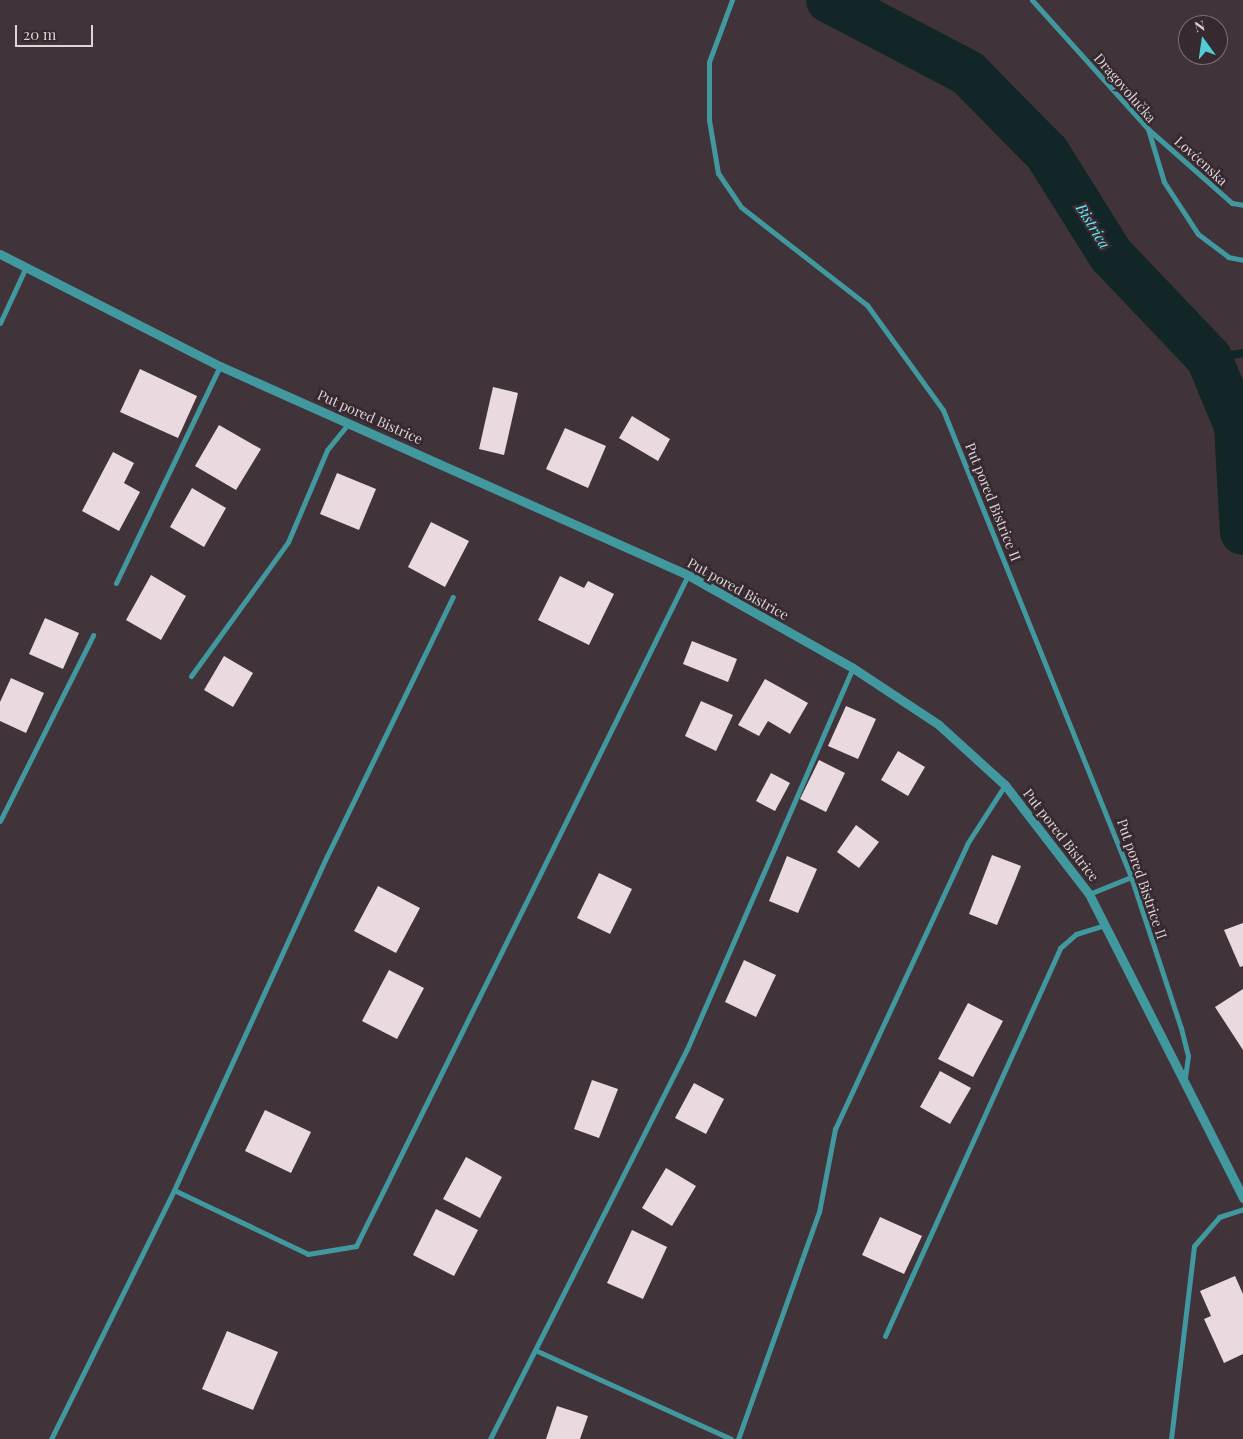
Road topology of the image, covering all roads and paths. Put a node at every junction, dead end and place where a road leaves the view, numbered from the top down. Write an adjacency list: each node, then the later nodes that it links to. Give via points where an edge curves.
1 (1032, 0): 3 (street, Dragovolučka)
2 (731, 1): 19 (street, Put pored Bistrice II, via 709,62 709,120 718,172 740,207 867,305 943,410)
3 (1148, 128): 4 (street, Lovćenska, via 1232,203); 6 (street, Dragovolučka, via 1164,182 1198,234 1228,257)
4 (1243, 205)
5 (0, 254): 7 (street, Put pored Bistrice)
6 (1243, 260)
7 (26, 267): 8 (street); 9 (street, Put pored Bistrice)
8 (0, 323)
9 (220, 366): 10 (street, Put pored Bistrice); 12 (street)
10 (350, 422): 11 (street, Put pored Bistrice); 16 (street, via 327,450 288,542)
11 (688, 575): 15 (street, Put pored Bistrice); 23 (street, via 356,1246 308,1254)
12 (116, 583)
13 (453, 597): 23 (street, via 327,856)
14 (93, 635): 18 (street)
15 (853, 668): 17 (street, Put pored Bistrice, via 952,735); 27 (street, via 687,1049)
16 (191, 676)
17 (1005, 785): 20 (street, Put pored Bistrice); 31 (street, via 967,844 835,1129 820,1212)
18 (0, 821)
19 (1130, 876): 20 (street); 22 (street, Put pored Bistrice II, via 1182,1028 1188,1056)
20 (1089, 894): 21 (street, Put pored Bistrice)
21 (1105, 925): 22 (street, Put pored Bistrice); 26 (street, via 1076,934 1060,948)
22 (1185, 1078): 24 (street, Put pored Bistrice)
23 (174, 1190): 28 (street)
24 (1243, 1198)
25 (1243, 1209): 32 (street, via 1219,1217 1194,1246)
26 (885, 1336)
27 (535, 1350): 29 (street); 30 (street)
28 (51, 1439)
29 (490, 1439)
30 (731, 1439)
31 (738, 1439)
32 (1171, 1439)

